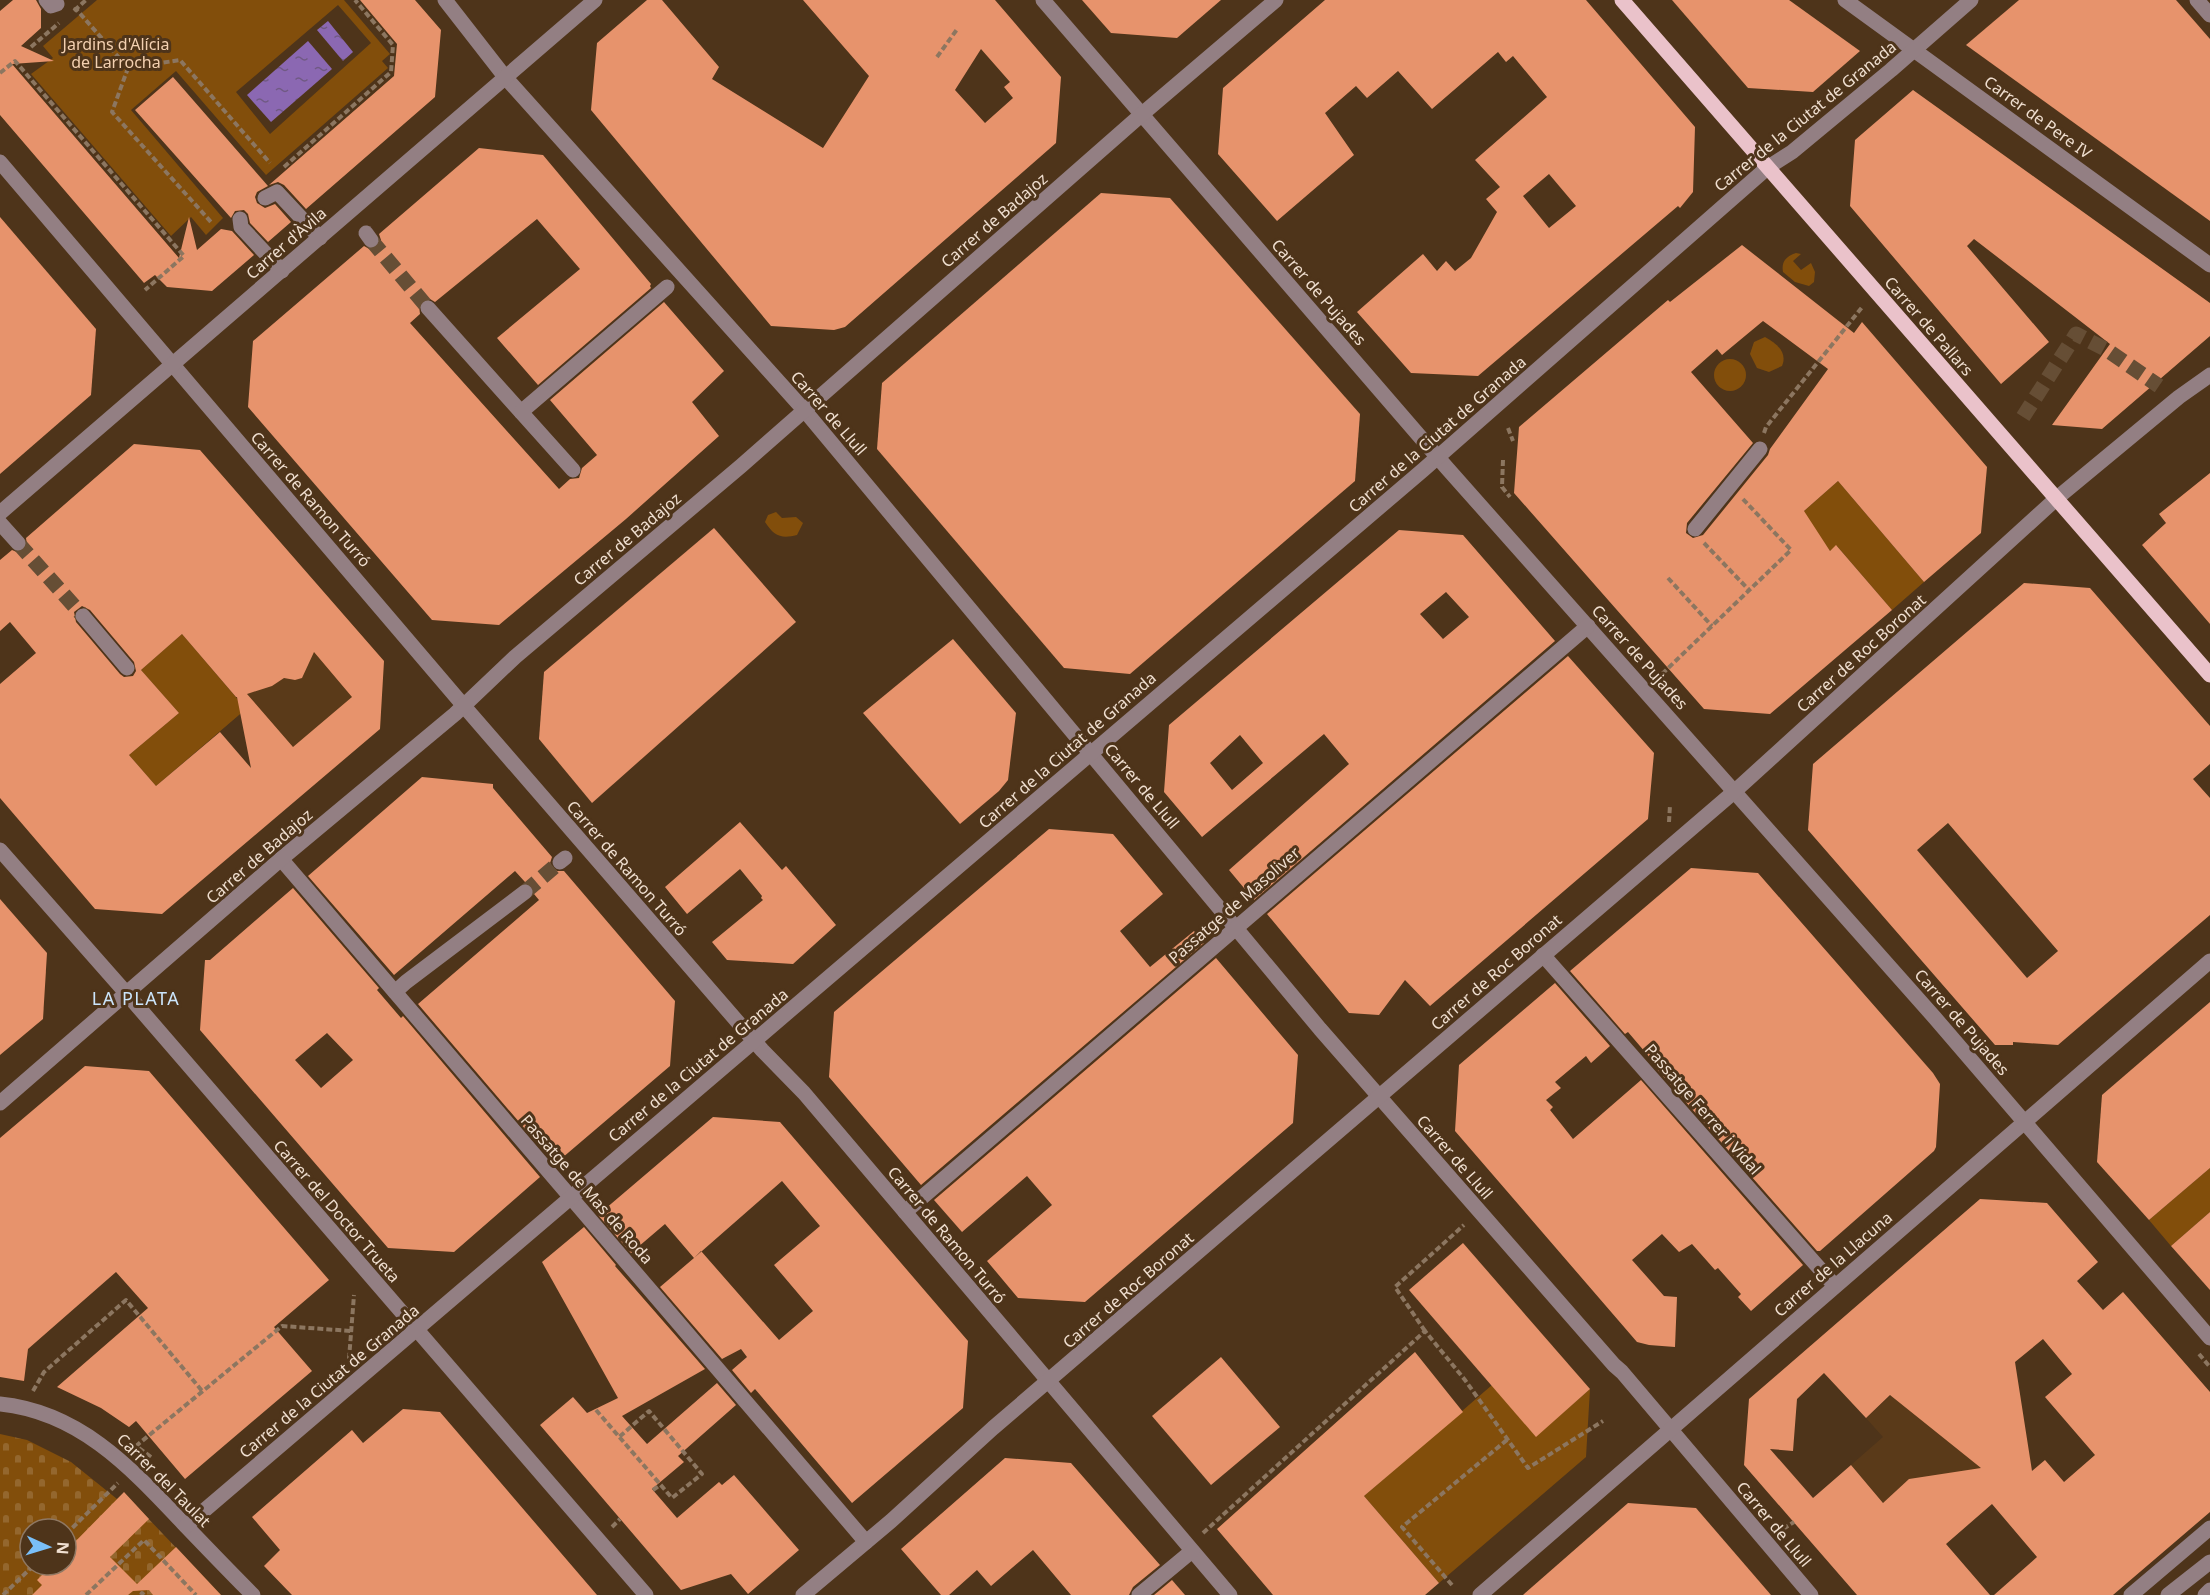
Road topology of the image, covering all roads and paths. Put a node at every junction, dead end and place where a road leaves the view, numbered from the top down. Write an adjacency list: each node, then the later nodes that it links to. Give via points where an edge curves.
1 (355, 0): 22 (path, via 393,45 391,72)
2 (445, 0): 17 (street, Carrer de Llull)
3 (595, 0): 17 (street, Carrer d'Àvila)
4 (1043, 0): 18 (street, Carrer de Pujades)
5 (1276, 0): 18 (street, Carrer de Badajoz)
6 (1622, 0): 21 (main road, Carrer de Pallars)
7 (1845, 0): 13 (street, Carrer de Pere IV)
8 (1971, 0): 13 (street, Carrer de la Ciutat de Granada)
9 (2197, 0): 10 (street)
10 (2210, 15)
11 (958, 28): 14 (path)
12 (31, 47): 15 (path, via 76,9)
13 (1914, 50): 21 (street, Carrer de la Ciutat de Granada, via 1792,152); 26 (street, Carrer de Pere IV)
14 (937, 57)
15 (128, 68): 20 (path, via 180,60); 24 (path, via 112,112)
16 (0, 73): 29 (path, via 15,61 184,256)
17 (506, 77): 25 (street, Carrer d'Àvila); 34 (street, Carrer de Llull)
18 (1141, 115): 34 (street, Carrer de Badajoz); 39 (street, Carrer de Pujades)
19 (0, 162): 32 (street, Carrer de Ramon Turró)
20 (270, 163)
21 (1767, 168): 39 (street, Carrer de la Ciutat de Granada); 44 (main road, Carrer de Pallars)
22 (278, 185): 25 (street)
23 (240, 219): 27 (street, via 241,227)
24 (211, 222)
25 (320, 238): 27 (street, Carrer d'Àvila)
26 (2210, 264)
27 (282, 271): 32 (street, Carrer d'Àvila)
28 (667, 287): 35 (street)
29 (145, 290)
30 (1863, 306): 38 (path, via 1766,427)
31 (428, 308): 35 (street)
32 (173, 365): 45 (street, Carrer d'Àvila); 57 (street, Carrer de Ramon Turró)
33 (2210, 375): 44 (street, Carrer de Roc Boronat)
34 (805, 411): 57 (street, Carrer de Badajoz); 58 (street, Carrer de Llull)
35 (521, 412): 41 (street)
36 (1508, 428): 37 (path)
37 (1513, 441)
38 (1760, 449): 47 (street)
39 (1438, 457): 52 (street, Carrer de Pujades); 58 (street, Carrer de la Ciutat de Granada)
40 (1503, 460): 43 (path, via 1502,487)
41 (573, 470)
42 (1735, 491): 50 (path, via 1791,550)
43 (1510, 497)
44 (2057, 498): 56 (main road, Carrer de Pallars); 59 (street, Carrer de Roc Boronat)
45 (0, 513)
46 (0, 523): 48 (street)
47 (1697, 533): 50 (path)
48 (18, 543)
49 (1668, 578): 53 (path)
50 (1749, 590): 53 (path)
51 (83, 616): 54 (street)
52 (1588, 626): 59 (street, Carrer de Pujades); 65 (street, Passatge de Masoliver)
53 (1712, 626): 55 (path)
54 (127, 668)
55 (1662, 674)
56 (2210, 675)
57 (463, 705): 63 (street, Carrer de Badajoz); 70 (street, Carrer de Ramon Turró)
58 (1091, 753): 65 (street, Carrer de Llull); 70 (street, Carrer de la Ciutat de Granada)
59 (1735, 791): 66 (street, Carrer de Roc Boronat); 73 (street, Carrer de Pujades)
60 (1670, 805): 61 (path)
61 (1669, 823)
62 (0, 850): 69 (street, Carrer del Doctor Trueta)
63 (280, 859): 68 (street, Passatge de Mas de Roda); 69 (street, Carrer de Badajoz)
64 (525, 892): 68 (street)
65 (1235, 927): 71 (street, Carrer de Llull); 75 (street, Passatge de Masoliver)
66 (1543, 956): 71 (street, Carrer de Roc Boronat); 77 (street, Passatge Ferrer i Vidal)
67 (2210, 961): 73 (street, Carrer de la Llacuna)
68 (395, 993): 74 (street, Passatge de Mas de Roda)
69 (127, 994): 72 (street, Carrer de Badajoz); 79 (street, Carrer del Doctor Trueta)
70 (754, 1041): 74 (street, Carrer de la Ciutat de Granada); 75 (street, Carrer de Ramon Turró, via 804,1093)
71 (1379, 1096): 84 (street, Carrer de Roc Boronat); 90 (street, Carrer de Llull)
72 (0, 1103)
73 (2024, 1121): 77 (street, Carrer de la Llacuna); 82 (street, Carrer de Pujades)
74 (571, 1198): 79 (street, Carrer de la Ciutat de Granada); 105 (street, Passatge de Mas de Roda)
75 (905, 1212): 84 (street, Carrer de Ramon Turró)
76 (1464, 1225): 81 (path, via 1395,1287)
77 (1835, 1286): 90 (street, Carrer de la Llacuna)
78 (354, 1296): 80 (path, Carrer de la Ciutat de Granada)
79 (416, 1330): 100 (street, Carrer de la Ciutat de Granada); 115 (street, Carrer del Doctor Trueta)
80 (351, 1331): 83 (path, Carrer de la Ciutat de Granada); 86 (path, via 282,1326)
81 (1425, 1331): 92 (path); 104 (path)
82 (2210, 1338)
83 (349, 1359)
84 (1048, 1383): 105 (street, Carrer de Roc Boronat); 106 (street, Carrer de Ramon Turró)
85 (33, 1391): 86 (path, via 44,1372 126,1300)
86 (203, 1392): 93 (path, via 136,1446)
87 (0, 1404): 100 (street, Carrer del Taulat, via 43,1414 93,1438 136,1473)
88 (596, 1410): 91 (path)
89 (1603, 1421): 92 (path, via 1528,1467)
90 (1670, 1429): 119 (street, Carrer de la Llacuna); 120 (street, Carrer de Llull)
91 (618, 1438): 95 (path); 95 (path, via 649,1411 702,1474 672,1498)
92 (1508, 1439): 109 (path, via 1402,1527)
93 (151, 1457)
94 (118, 1482): 98 (path)
95 (660, 1485): 96 (path)
96 (653, 1490)
97 (620, 1519): 101 (path)
98 (78, 1522)
99 (1794, 1522): 103 (path)
100 (186, 1526): 114 (street, Carrer del Taulat)
101 (611, 1528)
102 (2210, 1528): 121 (street)
103 (1783, 1529)
104 (1203, 1533)
105 (866, 1542): 116 (street, Carrer de Roc Boronat)
106 (1192, 1551): 117 (street); 118 (street, Carrer de Ramon Turró)
107 (2210, 1562): 122 (street)
108 (22, 1577): 111 (path)
109 (1452, 1585)
110 (2210, 1590): 123 (street)
111 (3, 1595)
112 (86, 1595): 113 (path, via 144,1540)
113 (196, 1595)
114 (253, 1595)
115 (646, 1595)
116 (803, 1595)
117 (1139, 1595)
118 (1230, 1595)
119 (1480, 1595)
120 (1811, 1595)
121 (2131, 1595)
122 (2168, 1595)
123 (2205, 1595)

